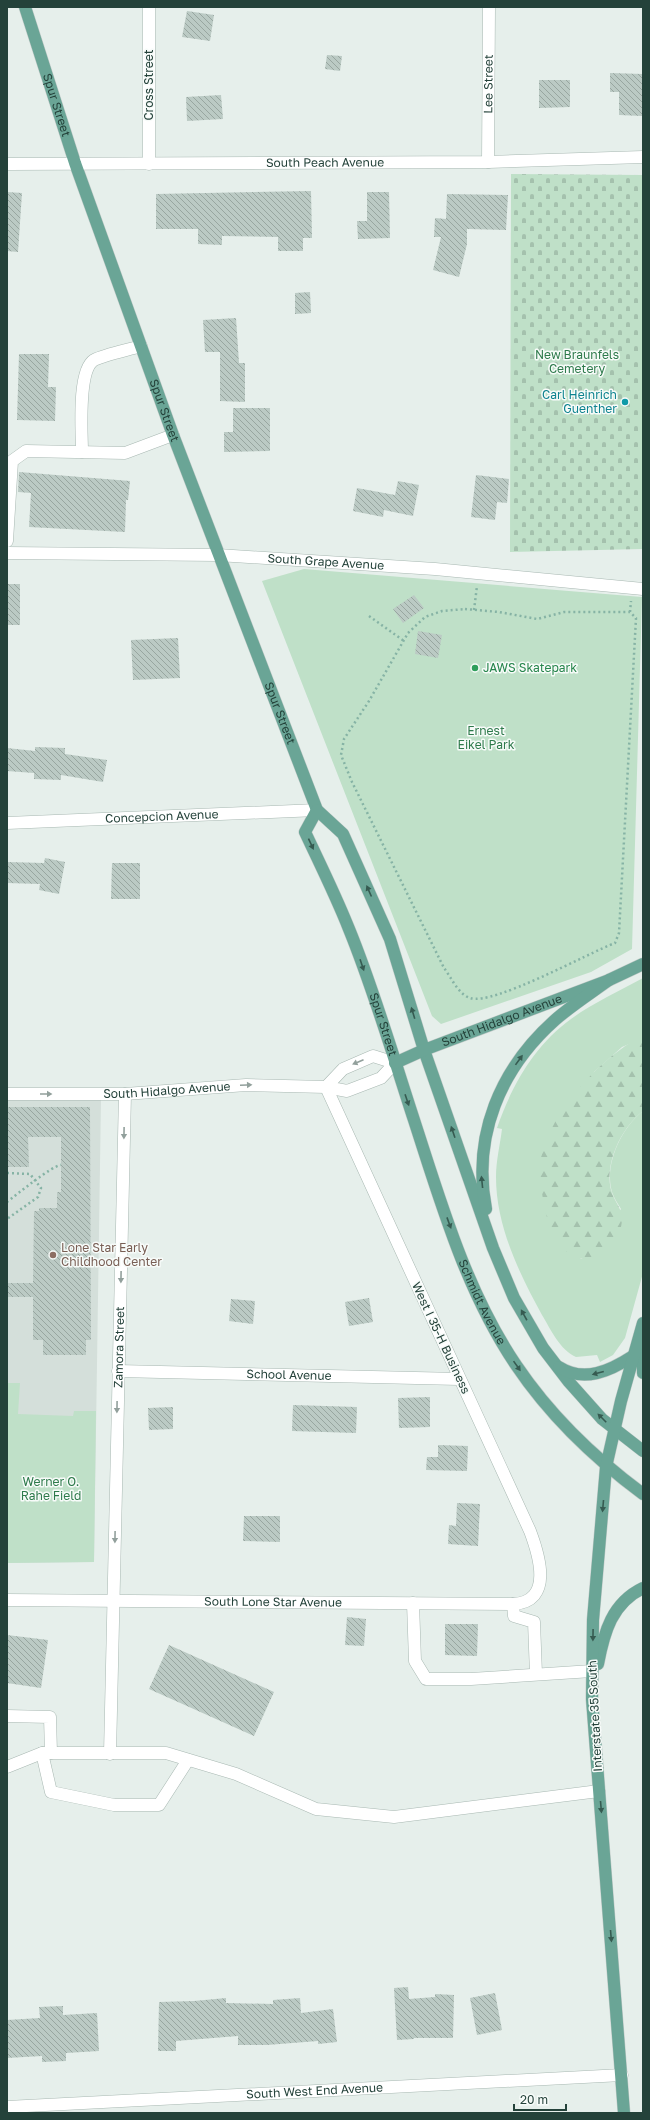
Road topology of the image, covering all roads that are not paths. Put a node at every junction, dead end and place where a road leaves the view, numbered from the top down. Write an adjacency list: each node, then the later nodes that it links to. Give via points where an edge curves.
1 (25, 7): 6 (main road, Spur Street)
2 (149, 7): 8 (street, Cross Street)
3 (489, 7): 5 (street, Lee Street)
4 (643, 157): 5 (street, South Peach Avenue)
5 (488, 162): 8 (street, South Peach Avenue)
6 (75, 163): 7 (street, South Peach Avenue); 8 (street, South Peach Avenue); 9 (main road, Spur Street)
7 (7, 164)
8 (149, 164)
9 (141, 346): 10 (main road, Spur Street); 11 (street, via 94,361 87,368 83,380)
10 (173, 435): 11 (street, via 125,453); 14 (main road, Spur Street)
11 (82, 452): 12 (street, via 26,451 12,461)
12 (7, 541)
13 (7, 553): 14 (street, South Grape Avenue)
14 (218, 555): 15 (street, South Grape Avenue, via 479,573); 16 (main road, Spur Street)
15 (643, 589)
16 (317, 810): 17 (street, Concepcion Avenue); 20 (main road, Spur Street, one-way to 16, via 387,932 343,834); 21 (main road, Spur Street, one-way to 21, via 305,832 349,928)
17 (7, 823)
18 (643, 964): 19 (main road)
19 (609, 980): 20 (main road, South Hidalgo Avenue); 25 (main road, one-way to 19, via 481,1170 486,1133 498,1095 508,1076 538,1037)
20 (424, 1050): 21 (main road, South Hidalgo Avenue); 25 (main road, one-way to 20)
21 (395, 1063): 22 (street, South Hidalgo Avenue, via 381,1078 347,1091); 22 (street, one-way to 22, via 372,1056 343,1069); 34 (main road, Schmidt Avenue, one-way to 34, via 439,1198 463,1262 496,1332 515,1364 542,1400 564,1426)
22 (326, 1087): 24 (street, South Hidalgo Avenue, one-way to 22, via 246,1085); 31 (street, West I 35-H Business)
23 (7, 1094): 24 (street, South Hidalgo Avenue, one-way to 24)
24 (125, 1094): 29 (street, Zamora Street, one-way to 29)
25 (493, 1248): 28 (main road, one-way to 25, via 514,1298)
26 (642, 1326): 27 (main road, Interstate 35 South); 30 (main road)
27 (633, 1356): 28 (main road, one-way to 28, via 613,1368 592,1374 573,1374); 32 (main road, Interstate 35 South)
28 (556, 1365): 32 (main road, one-way to 28, via 584,1399)
29 (118, 1371): 31 (street, School Avenue); 39 (street, Zamora Street, one-way to 39)
30 (643, 1372)
31 (459, 1379): 37 (street, West I 35-H Business, via 535,1545 540,1579)
32 (615, 1430): 33 (main road); 34 (main road, Interstate 35 South)
33 (643, 1451)
34 (606, 1467): 35 (main road, Schmidt Avenue); 42 (main road, Interstate 35 South, one-way to 42, via 596,1566)
35 (643, 1494)
36 (643, 1588): 44 (main road, via 632,1593 621,1603 609,1620 601,1644)
37 (536, 1593): 41 (street, South Lone Star Avenue, via 526,1602)
38 (7, 1600): 39 (street, South Lone Star Avenue)
39 (113, 1600): 40 (street, South Lone Star Avenue); 47 (street, Zamora Street)
40 (413, 1603): 41 (street, South Lone Star Avenue); 43 (street, via 415,1661 426,1679 471,1679)
41 (513, 1604): 43 (street, via 514,1616 534,1622)
42 (592, 1670): 43 (street); 44 (main road, Interstate 35 South)
43 (536, 1674)
44 (592, 1699): 50 (main road, Interstate 35 South)
45 (7, 1716): 46 (street, via 50,1717)
46 (46, 1753): 47 (street); 48 (street, via 52,1792 114,1805 159,1805); 49 (street)
47 (110, 1754): 48 (street, via 166,1753)
48 (188, 1760): 50 (street, via 236,1774 316,1809 394,1817)
49 (7, 1767)
50 (599, 1791): 51 (main road, Interstate 35 South, one-way to 51)
51 (622, 2075): 52 (street, South West End Avenue); 53 (main road, Interstate 35 South)
52 (7, 2107)
53 (624, 2113)

